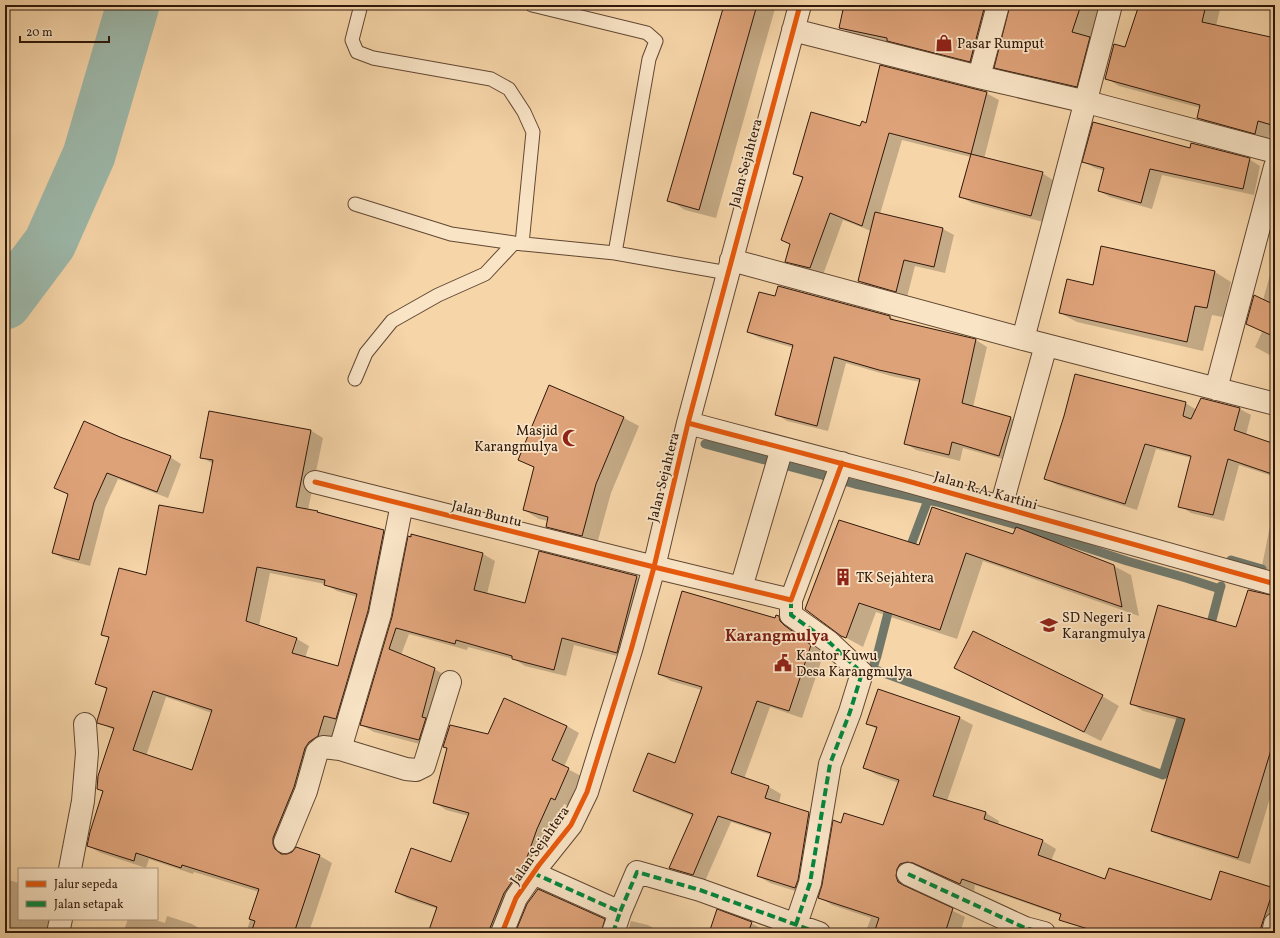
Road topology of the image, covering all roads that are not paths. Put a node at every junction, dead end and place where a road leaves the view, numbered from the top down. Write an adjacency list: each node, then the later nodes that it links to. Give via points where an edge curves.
1 (361, 5): 12 (lane, via 352,40 357,52 373,58 490,79 509,89 533,132)
2 (532, 5): 13 (lane, via 647,33 656,41 649,59)
3 (800, 5): 6 (street, Jalan Sejahtera)
4 (998, 5): 7 (street)
5 (1111, 5): 8 (street)
6 (793, 30): 7 (street); 14 (street, Jalan Sejahtera)
7 (979, 77): 8 (street)
8 (1087, 102): 9 (street); 15 (street)
9 (1275, 152)
10 (1275, 167): 18 (street)
11 (355, 204): 12 (lane, via 451,234)
12 (518, 244): 13 (lane); 17 (lane, via 485,274 438,295 392,321 366,353)
13 (615, 253): 14 (lane)
14 (729, 267): 15 (street); 20 (street, Jalan Sejahtera)
15 (1023, 339): 16 (street)
16 (1046, 345): 18 (street); 25 (street)
17 (355, 379)
18 (1216, 389): 19 (street)
19 (1275, 404)
20 (688, 423): 21 (street, Jalan R.A. Kartini); 26 (street, Jalan Sejahtera)
21 (782, 449): 22 (street, Jalan R.A. Kartini); 28 (street)
22 (842, 465): 25 (street, Jalan R.A. Kartini); 29 (street)
23 (315, 482): 24 (street, Jalan Buntu)
24 (402, 504): 26 (street, Jalan Buntu); 32 (street, via 380,614)
25 (1002, 507): 27 (street, Jalan R.A. Kartini)
26 (654, 567): 28 (street, Jalan Buntu); 35 (street, Jalan Sejahtera, via 587,792 571,824)
27 (1275, 584)
28 (741, 588): 29 (street, Jalan Buntu)
29 (791, 600): 40 (street, via 791,615 829,642 862,673 830,764 810,883)
30 (450, 682): 32 (street, via 424,766 416,770 406,769)
31 (85, 724): 34 (street, via 87,753 83,802)
32 (340, 749): 33 (street, via 323,747 317,752 306,791)
33 (285, 842)
34 (70, 868)
35 (533, 873): 37 (street); 42 (street, Jalan Sejahtera, via 516,898)
36 (908, 874): 45 (street, via 1026,928)
37 (620, 912): 40 (street, via 638,872 700,890); 43 (street)
38 (61, 920): 41 (street)
39 (1275, 924): 46 (street)
40 (795, 929): 44 (street)
41 (58, 933)
42 (502, 933)
43 (613, 933)
44 (819, 933)
45 (1044, 933)
46 (1273, 933)

